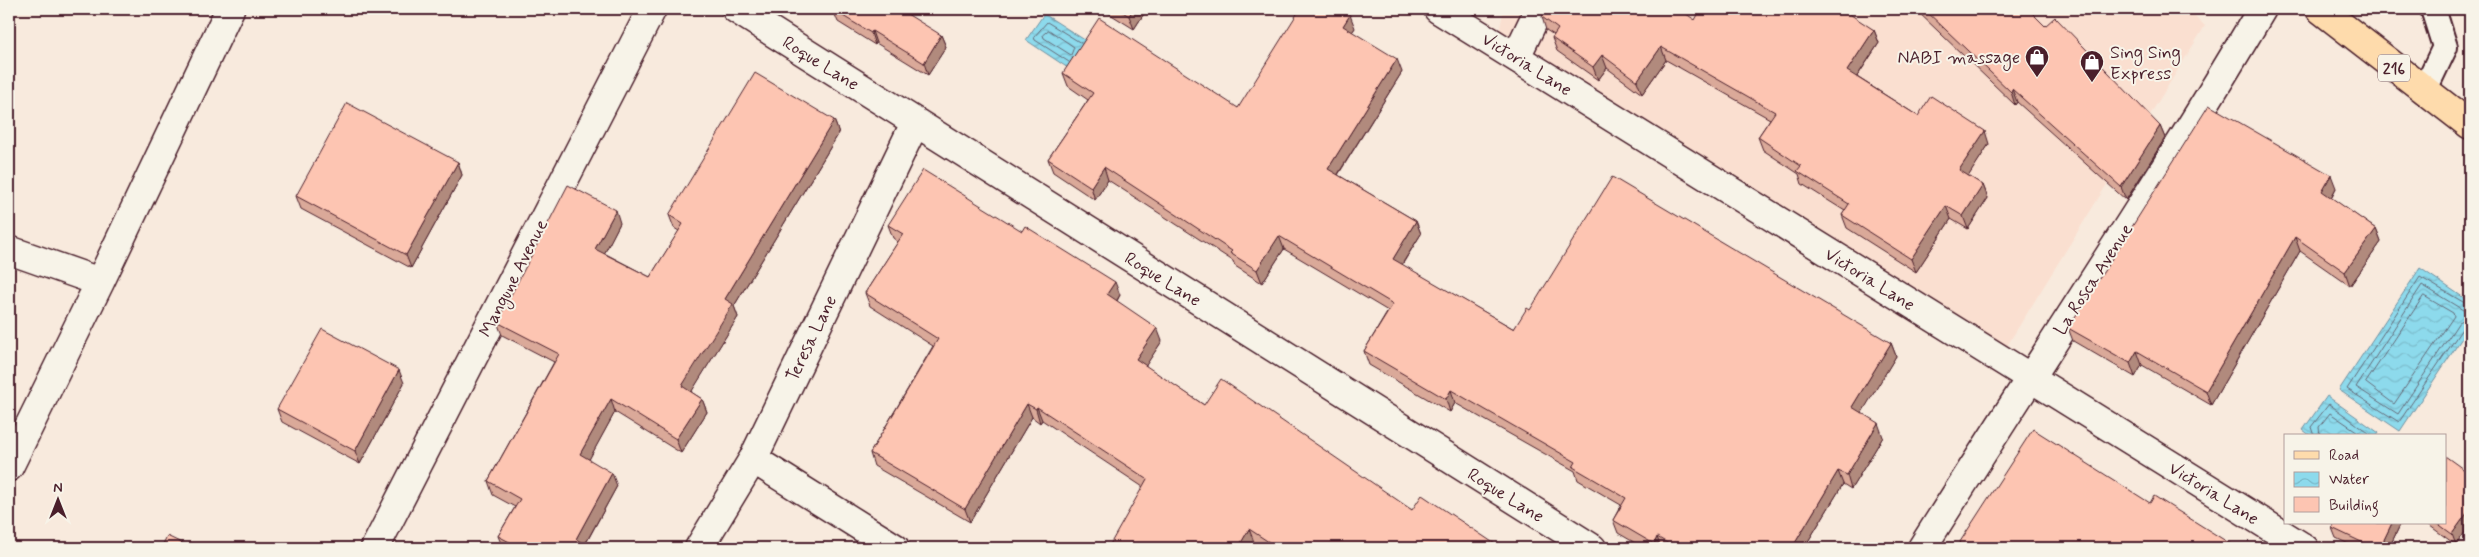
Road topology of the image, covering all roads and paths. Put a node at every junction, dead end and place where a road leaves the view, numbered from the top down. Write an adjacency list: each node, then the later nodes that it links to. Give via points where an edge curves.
1 (230, 9): 14 (street)
2 (652, 9): 18 (street, Mangune Avenue)
3 (736, 9): 11 (street, Roque Lane)
4 (1438, 9): 9 (street, Victoria Lane)
5 (1540, 9): 9 (street)
6 (2262, 9): 15 (street, La Rosca Avenue, via 2188,135)
7 (2320, 9): 10 (main road, 216)
8 (2433, 9): 10 (lane, via 2445,47)
9 (1516, 57): 15 (street, Victoria Lane)
10 (2424, 91): 12 (main road, 216)
11 (915, 123): 16 (street, Teresa Lane); 21 (street, Roque Lane)
12 (2470, 125)
13 (9, 250): 14 (street)
14 (100, 282): 17 (street)
15 (2028, 378): 22 (street, La Rosca Avenue); 23 (street, Victoria Lane)
16 (753, 459): 19 (street, Teresa Lane); 20 (street)
17 (9, 467)
18 (375, 548)
19 (699, 548)
20 (895, 548)
21 (1592, 548)
22 (1922, 548)
23 (2304, 548)

